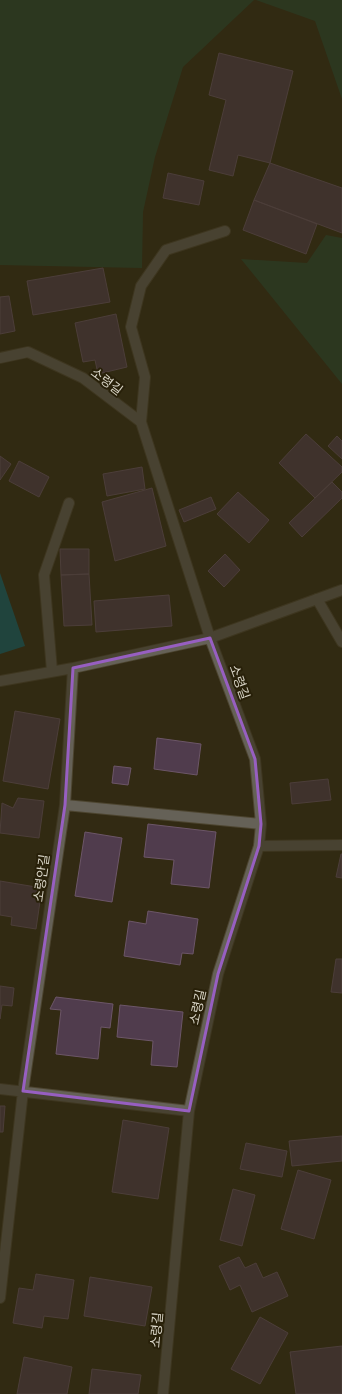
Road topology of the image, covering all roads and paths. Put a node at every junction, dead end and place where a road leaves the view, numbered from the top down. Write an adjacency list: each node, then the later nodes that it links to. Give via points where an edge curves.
1 (225, 231): 3 (street, via 166,250 141,286 131,327 145,377)
2 (0, 358): 3 (street, 소령길, via 28,352 82,378)
3 (141, 422): 7 (street, 소령길)
4 (69, 503): 10 (street, via 44,575)
5 (342, 590): 6 (street)
6 (317, 599): 7 (street); 8 (street)
7 (210, 638): 9 (street); 13 (street, 소령길, via 255,759)
8 (342, 642)
9 (73, 668): 10 (street); 12 (street, 소령안길)
10 (52, 671): 11 (street)
11 (0, 681)
12 (65, 805): 13 (street); 17 (street, 소령안길)
13 (261, 824): 15 (street, 소령길)
14 (342, 845): 15 (street)
15 (259, 846): 18 (street, 소령길, via 218,974)
16 (0, 1088): 17 (street)
17 (23, 1091): 18 (street); 19 (street, 소령안길)
18 (189, 1111): 20 (street, 소령길)
19 (0, 1298)
20 (163, 1394)

